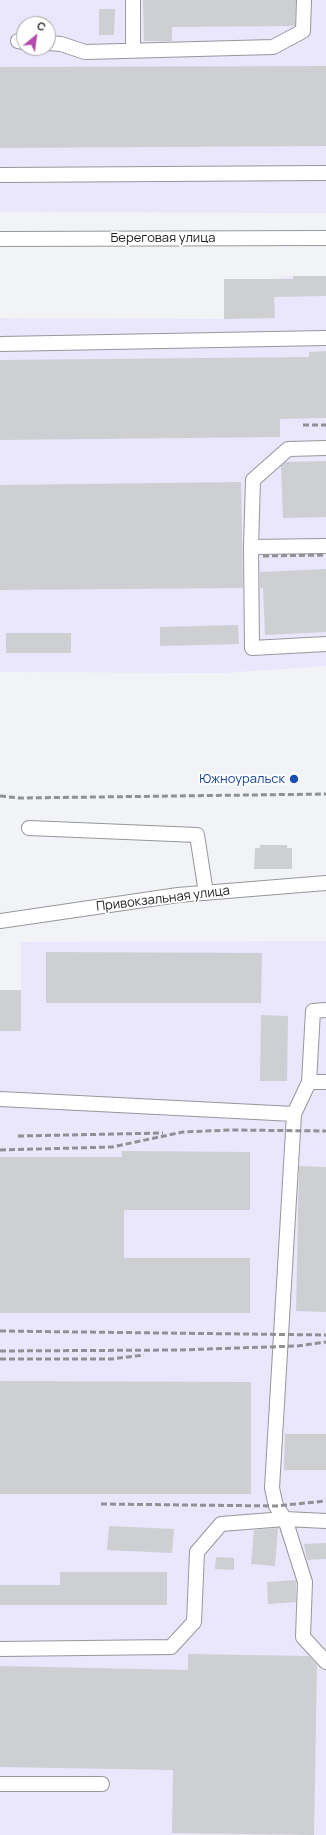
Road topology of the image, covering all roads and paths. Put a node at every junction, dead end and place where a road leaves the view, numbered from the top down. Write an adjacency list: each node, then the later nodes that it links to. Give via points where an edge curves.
1 (133, 0): 4 (street)
2 (304, 0): 4 (street, via 303,31 273,47)
3 (56, 44): 4 (street, via 85,52)
4 (133, 50)
5 (326, 173): 6 (street)
6 (0, 176)
7 (326, 238): 8 (street, Береговая улица)
8 (0, 239)
9 (326, 338): 10 (street)
10 (0, 344)
11 (326, 448): 13 (street, via 288,449 254,480)
12 (326, 546): 13 (street)
13 (251, 548): 14 (street, via 252,648)
14 (326, 644)
15 (30, 828): 17 (street, via 197,835)
16 (326, 883): 17 (street, Привокзальная улица)
17 (206, 893): 18 (street, Привокзальная улица)
18 (0, 921)
19 (326, 1010): 20 (street, via 313,1011)
20 (309, 1082): 21 (street); 23 (street)
21 (326, 1082)
22 (0, 1100): 23 (street)
23 (294, 1114): 24 (street, via 272,1488 276,1506)
24 (285, 1519): 25 (street); 26 (street, via 221,1524 197,1552 194,1622 171,1647); 27 (street, via 305,1582 304,1637)
25 (326, 1521)
26 (0, 1649)
27 (326, 1662)
28 (0, 1784): 29 (street)
29 (102, 1784)

